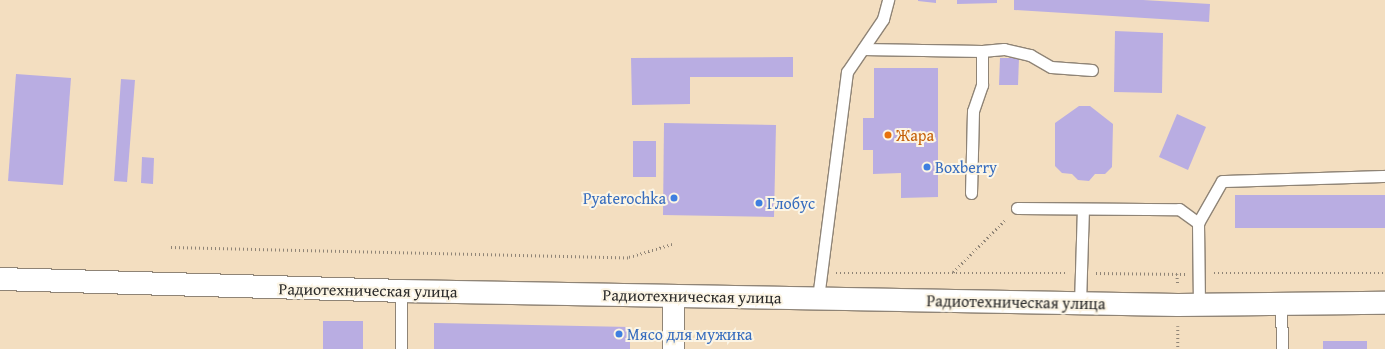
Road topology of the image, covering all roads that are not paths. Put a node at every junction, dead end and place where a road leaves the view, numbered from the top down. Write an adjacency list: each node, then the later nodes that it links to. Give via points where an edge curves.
1 (888, 0): 2 (lane, via 883,19)
2 (863, 49): 3 (lane); 13 (lane, via 847,72)
3 (982, 51): 4 (lane, via 1004,49 1030,55 1051,67); 6 (lane, via 982,85 973,110)
4 (1092, 70)
5 (1385, 176): 9 (lane, via 1222,181)
6 (971, 193)
7 (1017, 208): 8 (lane)
8 (1084, 209): 9 (lane, via 1179,209); 14 (lane)
9 (1198, 223): 17 (lane)
10 (0, 279): 11 (street, Радиотехническая улица)
11 (401, 291): 12 (street, Радиотехническая улица); 18 (lane)
12 (673, 296): 13 (street, Радиотехническая улица); 19 (street)
13 (818, 298): 14 (street, Радиотехническая улица)
14 (1080, 303): 17 (street, Радиотехническая улица)
15 (1385, 303): 16 (street, Радиотехническая улица)
16 (1281, 304): 17 (street, Радиотехническая улица); 20 (lane)
17 (1200, 305)
18 (400, 349)
19 (673, 349)
20 (1282, 349)

